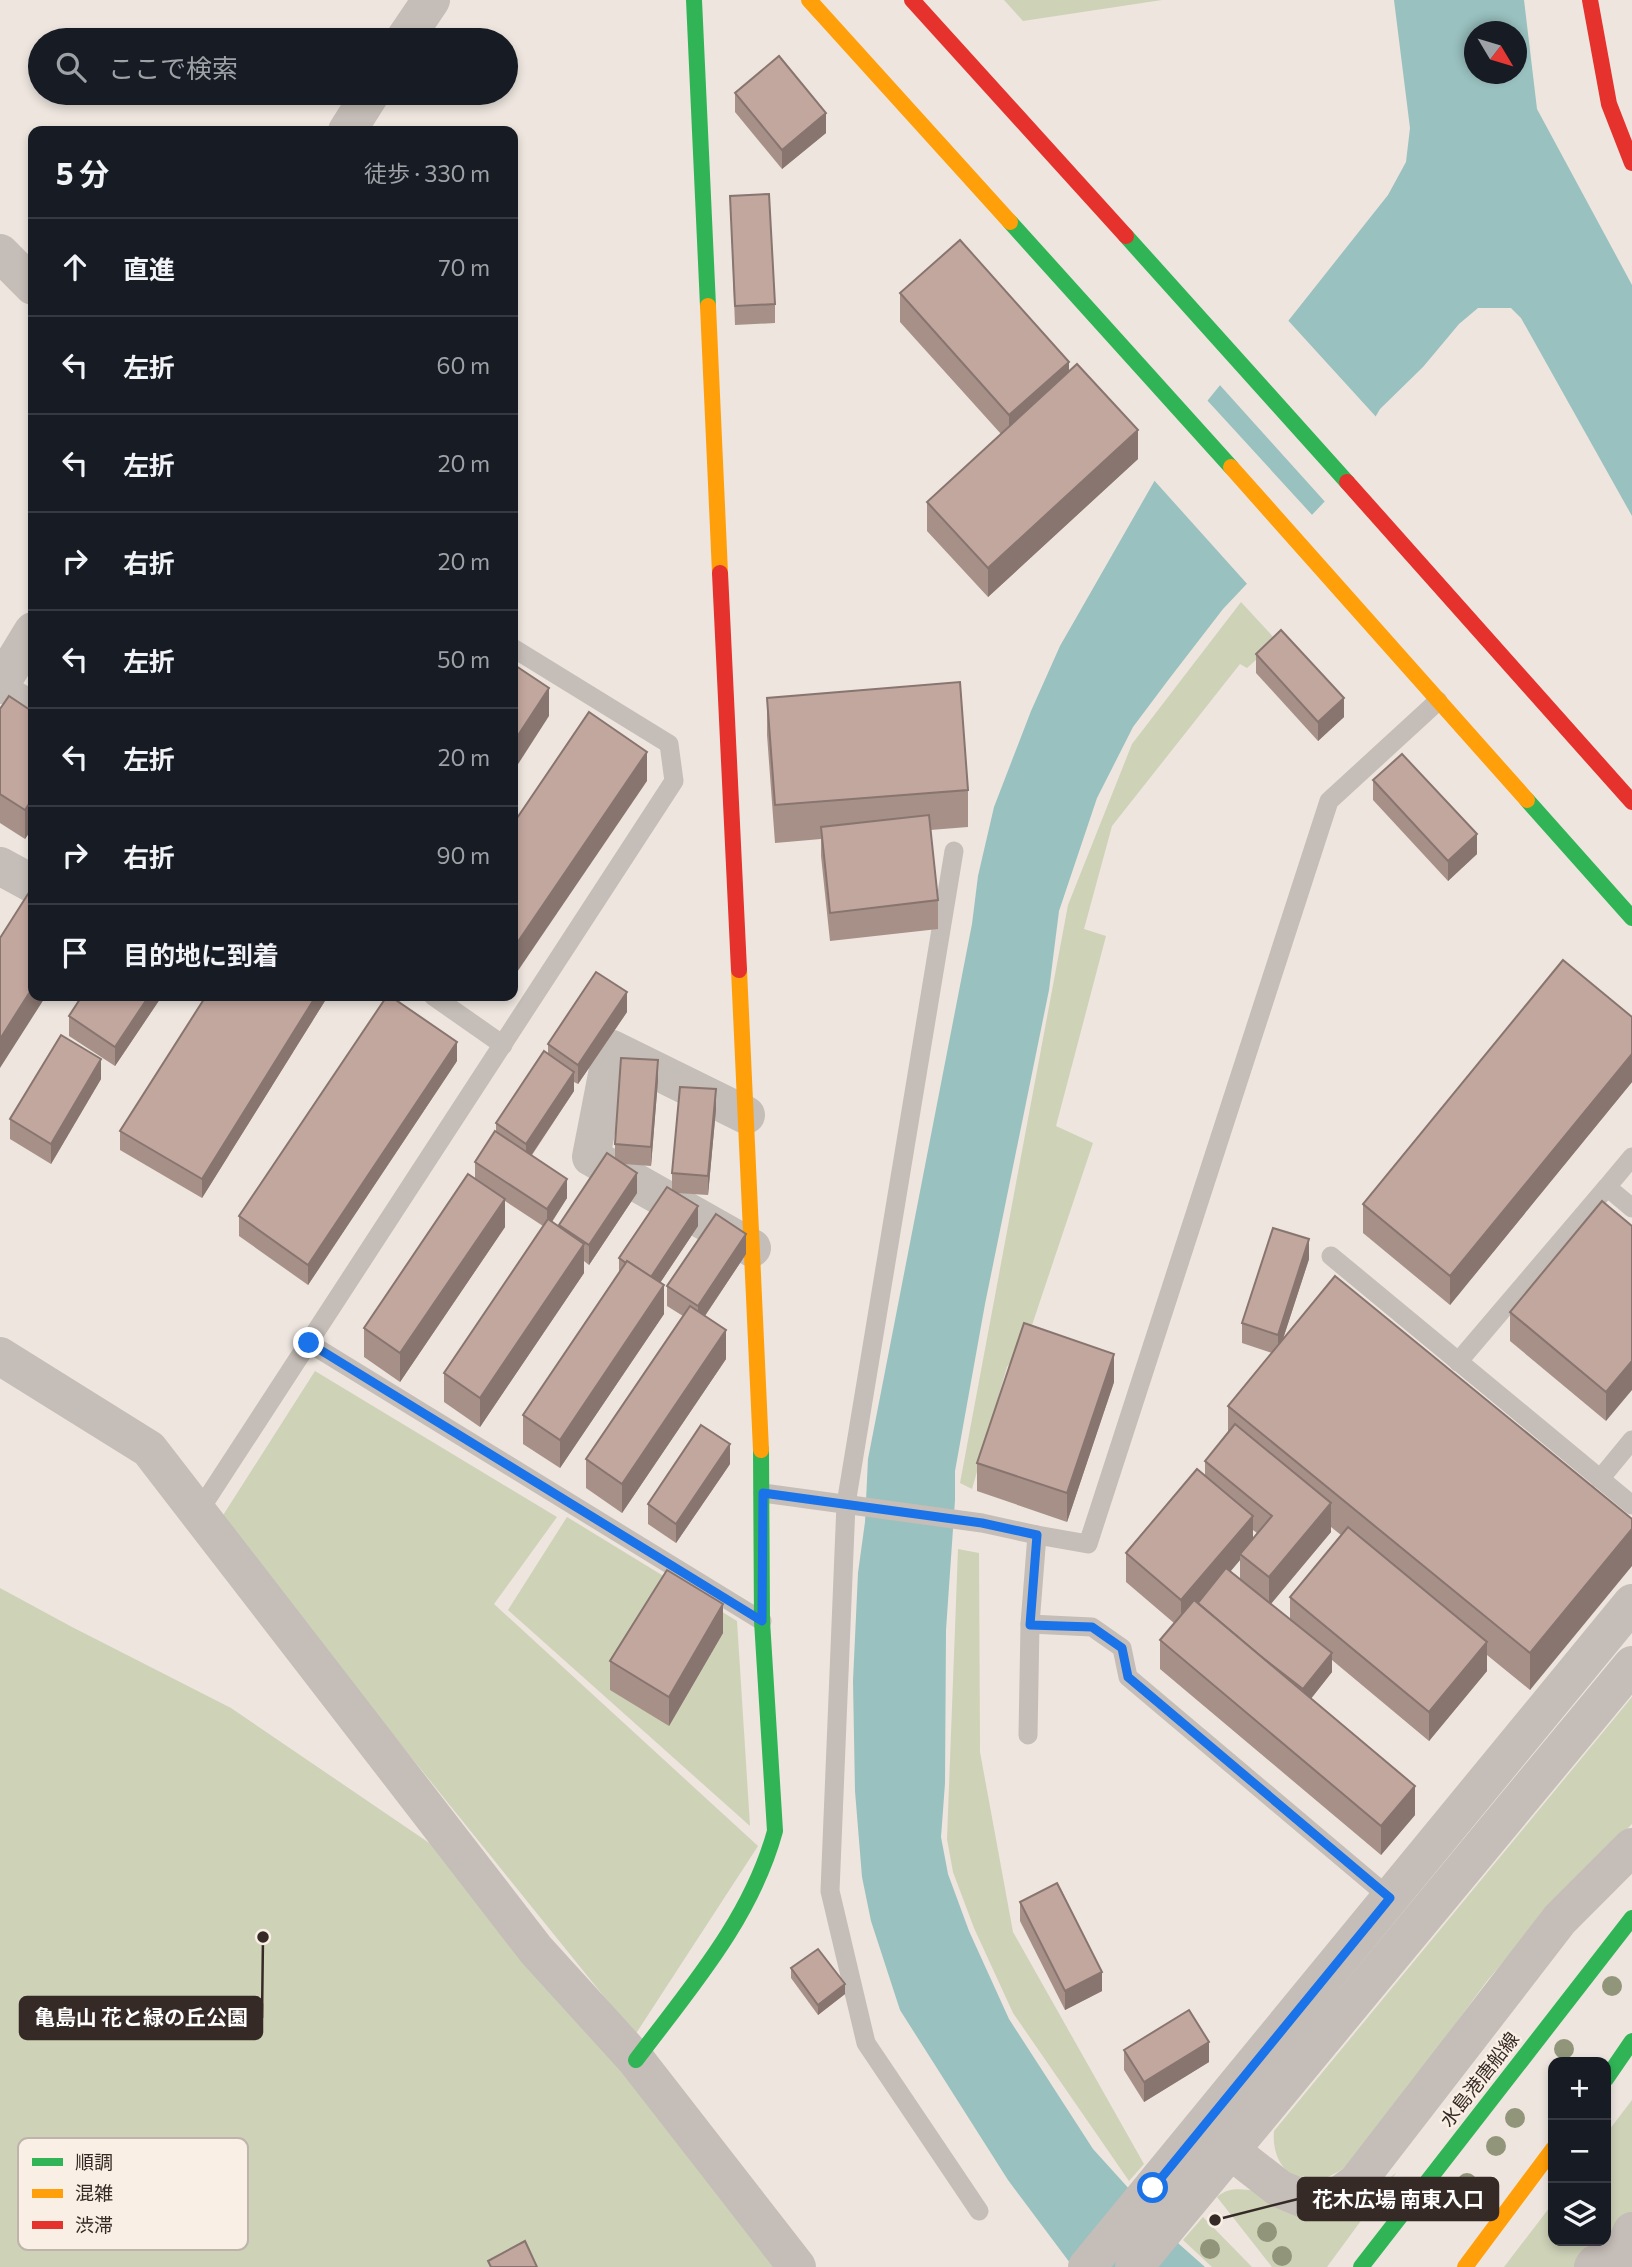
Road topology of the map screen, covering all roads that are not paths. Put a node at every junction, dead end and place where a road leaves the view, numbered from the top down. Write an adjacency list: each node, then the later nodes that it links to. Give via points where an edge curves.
1 (694, 0): 21 (street)
2 (809, 0): 13 (street)
3 (912, 0): 14 (street)
4 (1590, 0): 7 (street, via 1601,79)
5 (363, 105): 6 (street)
6 (350, 126)
7 (1632, 163)
8 (2, 258): 9 (street)
9 (28, 281)
10 (28, 645): 12 (street)
11 (518, 651): 20 (lane, via 669,744 674,781)
12 (12, 689)
13 (1438, 701): 18 (street); 36 (lane, via 1329,801 1088,1544)
14 (1632, 802)
15 (954, 851): 33 (lane)
16 (0, 866): 17 (street)
17 (28, 881)
18 (1632, 918)
19 (440, 1001): 20 (lane)
20 (503, 1045): 27 (lane)
21 (746, 1115): 25 (street); 25 (street, via 612,1049 591,1157)
22 (1632, 1157): 23 (lane)
23 (1607, 1188): 24 (lane); 29 (lane)
24 (1632, 1208)
25 (752, 1248): 32 (street)
26 (1331, 1256): 29 (lane)
27 (309, 1343): 35 (lane); 38 (lane)
28 (0, 1356): 35 (street, via 149,1449)
29 (1458, 1362): 31 (lane)
30 (1632, 1440): 31 (lane)
31 (1600, 1479): 34 (lane)
32 (763, 1493): 33 (lane); 38 (street)
33 (850, 1505): 36 (lane); 49 (lane, via 830,1891 866,2043)
34 (1632, 1505)
35 (199, 1511): 45 (street, via 536,1950)
36 (1037, 1535): 39 (lane)
37 (1632, 1603): 43 (street)
38 (762, 1621): 45 (street, via 775,1831 766,1864 729,1936)
39 (1030, 1625): 41 (lane); 43 (lane, via 1092,1627 1122,1648 1128,1677)
40 (1632, 1665): 46 (street)
41 (1028, 1735)
42 (1632, 1847): 46 (street, via 1560,1919 1357,2182 1337,2197 1304,2199 1280,2189)
43 (1390, 1898): 48 (street)
44 (1632, 1918): 54 (street, 水島港唐船線)
45 (636, 2060): 51 (street)
46 (1230, 2150): 48 (street)
47 (1548, 2156): 55 (street)
48 (1165, 2201): 52 (street); 53 (street)
49 (979, 2211)
50 (1632, 2231): 56 (street, via 1619,2260)
51 (797, 2267)
52 (1087, 2267)
53 (1134, 2267)
54 (1361, 2267)
55 (1465, 2267)
56 (1593, 2267)

